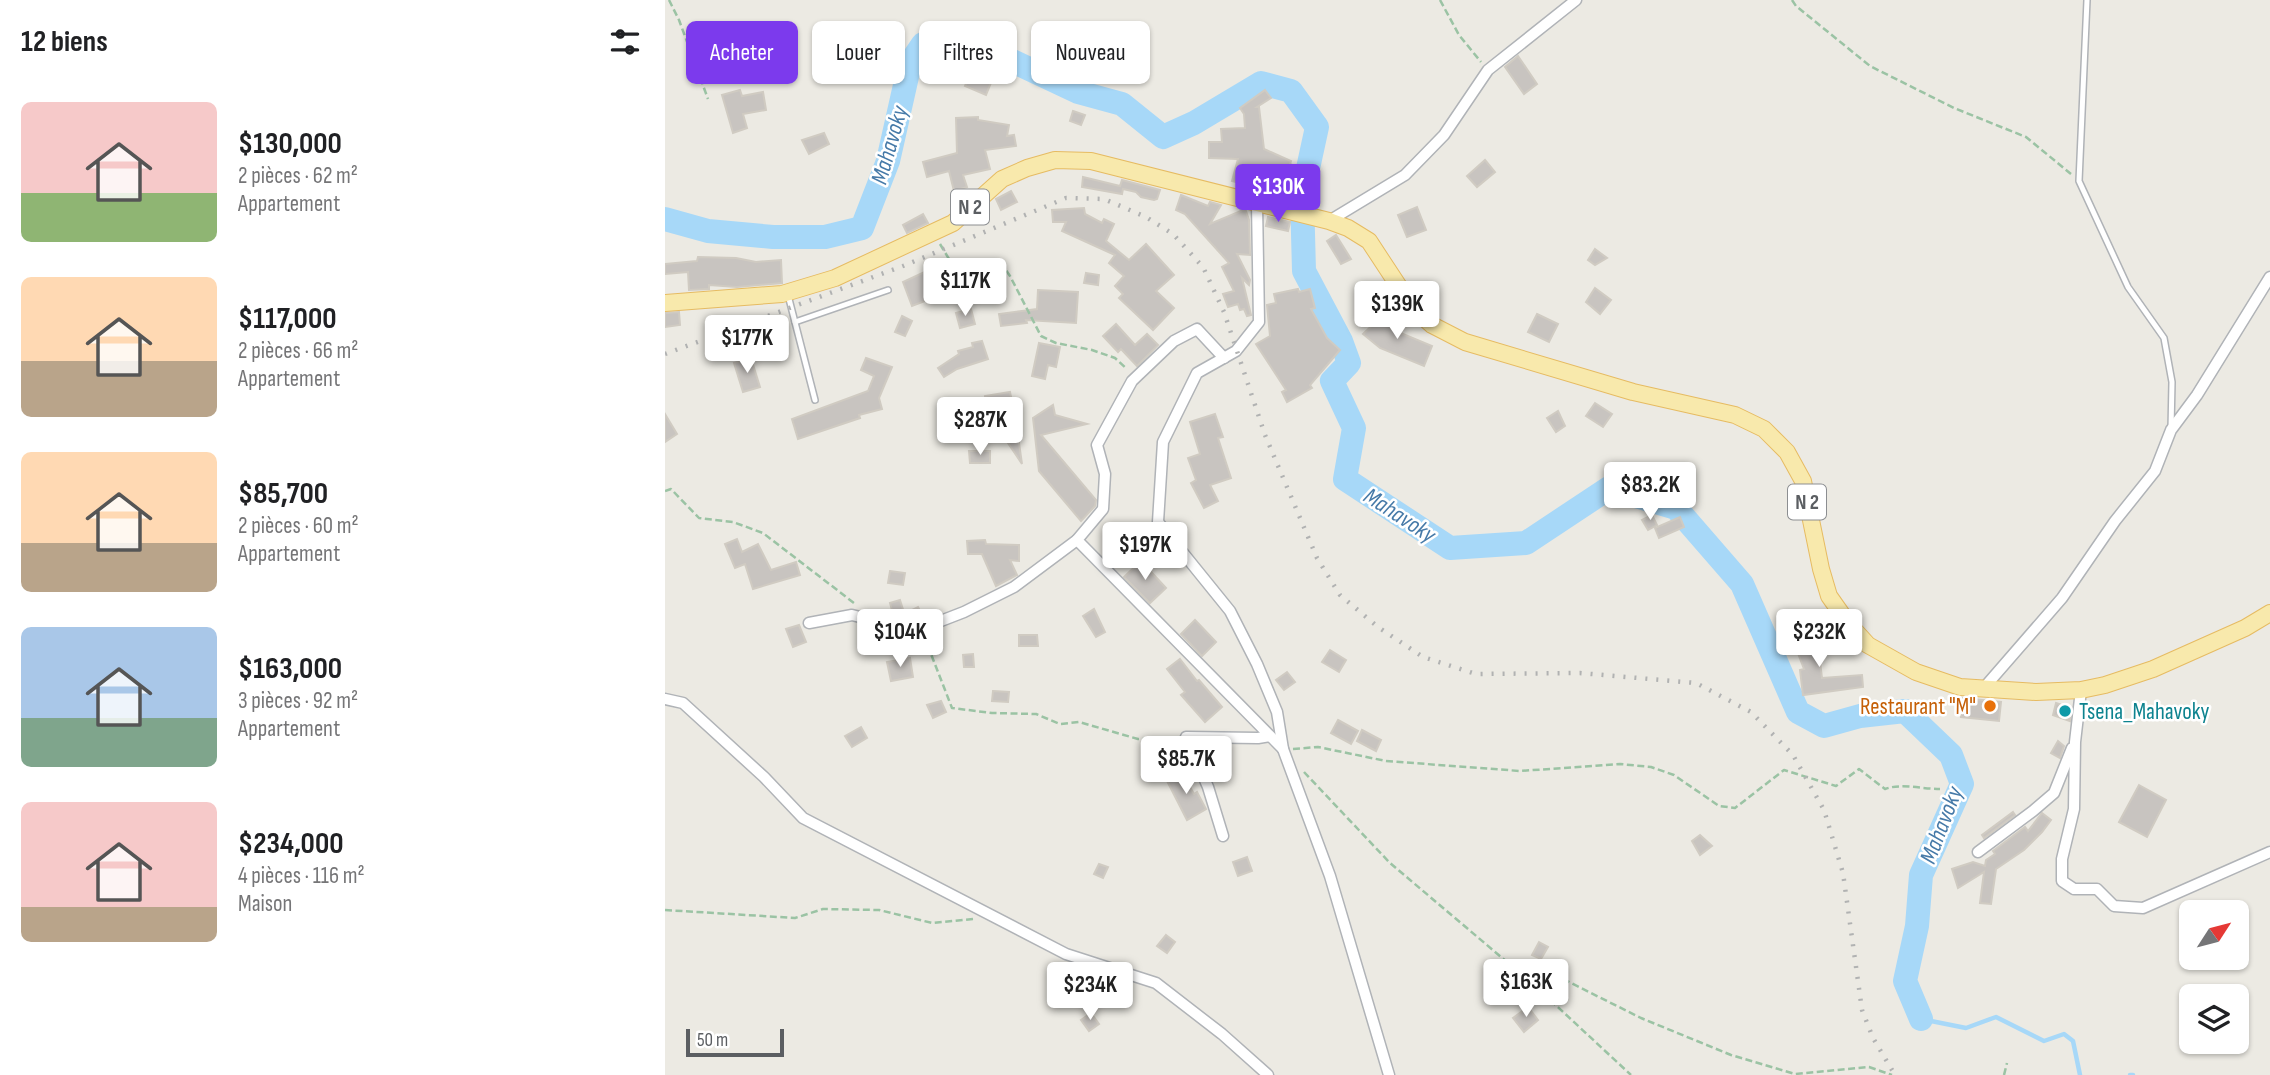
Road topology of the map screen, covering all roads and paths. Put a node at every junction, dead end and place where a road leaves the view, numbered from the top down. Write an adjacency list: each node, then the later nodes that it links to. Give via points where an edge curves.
1 (669, 0): 7 (path)
2 (1440, 0): 6 (path, via 1459,35)
3 (1576, 0): 6 (street)
4 (1792, 0): 8 (path, via 1870,66 2026,138)
5 (2087, 0): 8 (lane)
6 (1488, 70): 10 (street, via 1444,135 1405,175)
7 (708, 99)
8 (2080, 181): 20 (lane, via 2128,287 2164,338 2172,382)
9 (1257, 204): 10 (main road, N 2); 11 (main road, N 2, via 1091,161 1055,160 1002,179 953,223); 17 (street, via 1259,322 1236,351)
10 (1329, 220): 24 (main road, N 2, via 1369,241 1413,308 1432,326 1465,342 1633,392 1735,415 1764,429 1787,452 1803,481 1829,596 1848,623 1868,645 1916,672 1960,687)
11 (930, 234): 14 (main road, N 2, via 835,278); 18 (path, via 955,269 969,278 983,262 993,260 1003,266 1041,336 1115,358)
12 (2270, 277): 20 (street)
13 (888, 290): 16 (lane)
14 (787, 292): 15 (main road, N 2); 16 (lane)
15 (665, 303)
16 (795, 322): 19 (lane)
17 (1224, 358): 18 (street, via 1196,329 1174,341); 29 (street, via 1197,373 1163,442 1158,522 1230,611 1277,712)
18 (1137, 377): 21 (street, via 1097,445 1105,474 1103,509)
19 (815, 400)
20 (2171, 430): 24 (street, via 2155,471 2062,598)
21 (1077, 540): 23 (street, via 1013,587 915,631 852,615); 27 (street)
22 (2270, 613): 25 (main road, N 2, via 2153,669)
23 (809, 623)
24 (1983, 689): 25 (main road, N 2)
25 (2081, 690): 28 (street)
26 (665, 699): 36 (street, via 683,703 803,818)
27 (1270, 736): 29 (street); 32 (street, via 1186,737)
28 (2075, 742): 33 (street, via 2054,793); 34 (street, via 2074,809 2062,859 2062,881 2074,889 2097,889 2114,906 2143,908)
29 (1283, 749): 31 (path, via 1318,747 1386,761 1520,771 1620,764 1651,767 1674,775 1719,806 1735,808 1784,771 1836,786 1859,769 1885,789 1896,785); 40 (street, via 1330,876)
30 (1301, 768): 37 (path, via 1390,863)
31 (1940, 789)
32 (1223, 836)
33 (1978, 852)
34 (2270, 852)
35 (665, 910): 36 (path, via 795,918 823,908 879,910 932,923 970,921)
36 (985, 912): 39 (street, via 1066,954 1156,982)
37 (1533, 984): 41 (path); 42 (path, via 1559,977 1731,1055 1795,1074 1869,1067)
38 (2007, 1063): 43 (path)
39 (1268, 1075)
40 (1389, 1075)
41 (1631, 1075)
42 (1892, 1075)
43 (2004, 1075)

